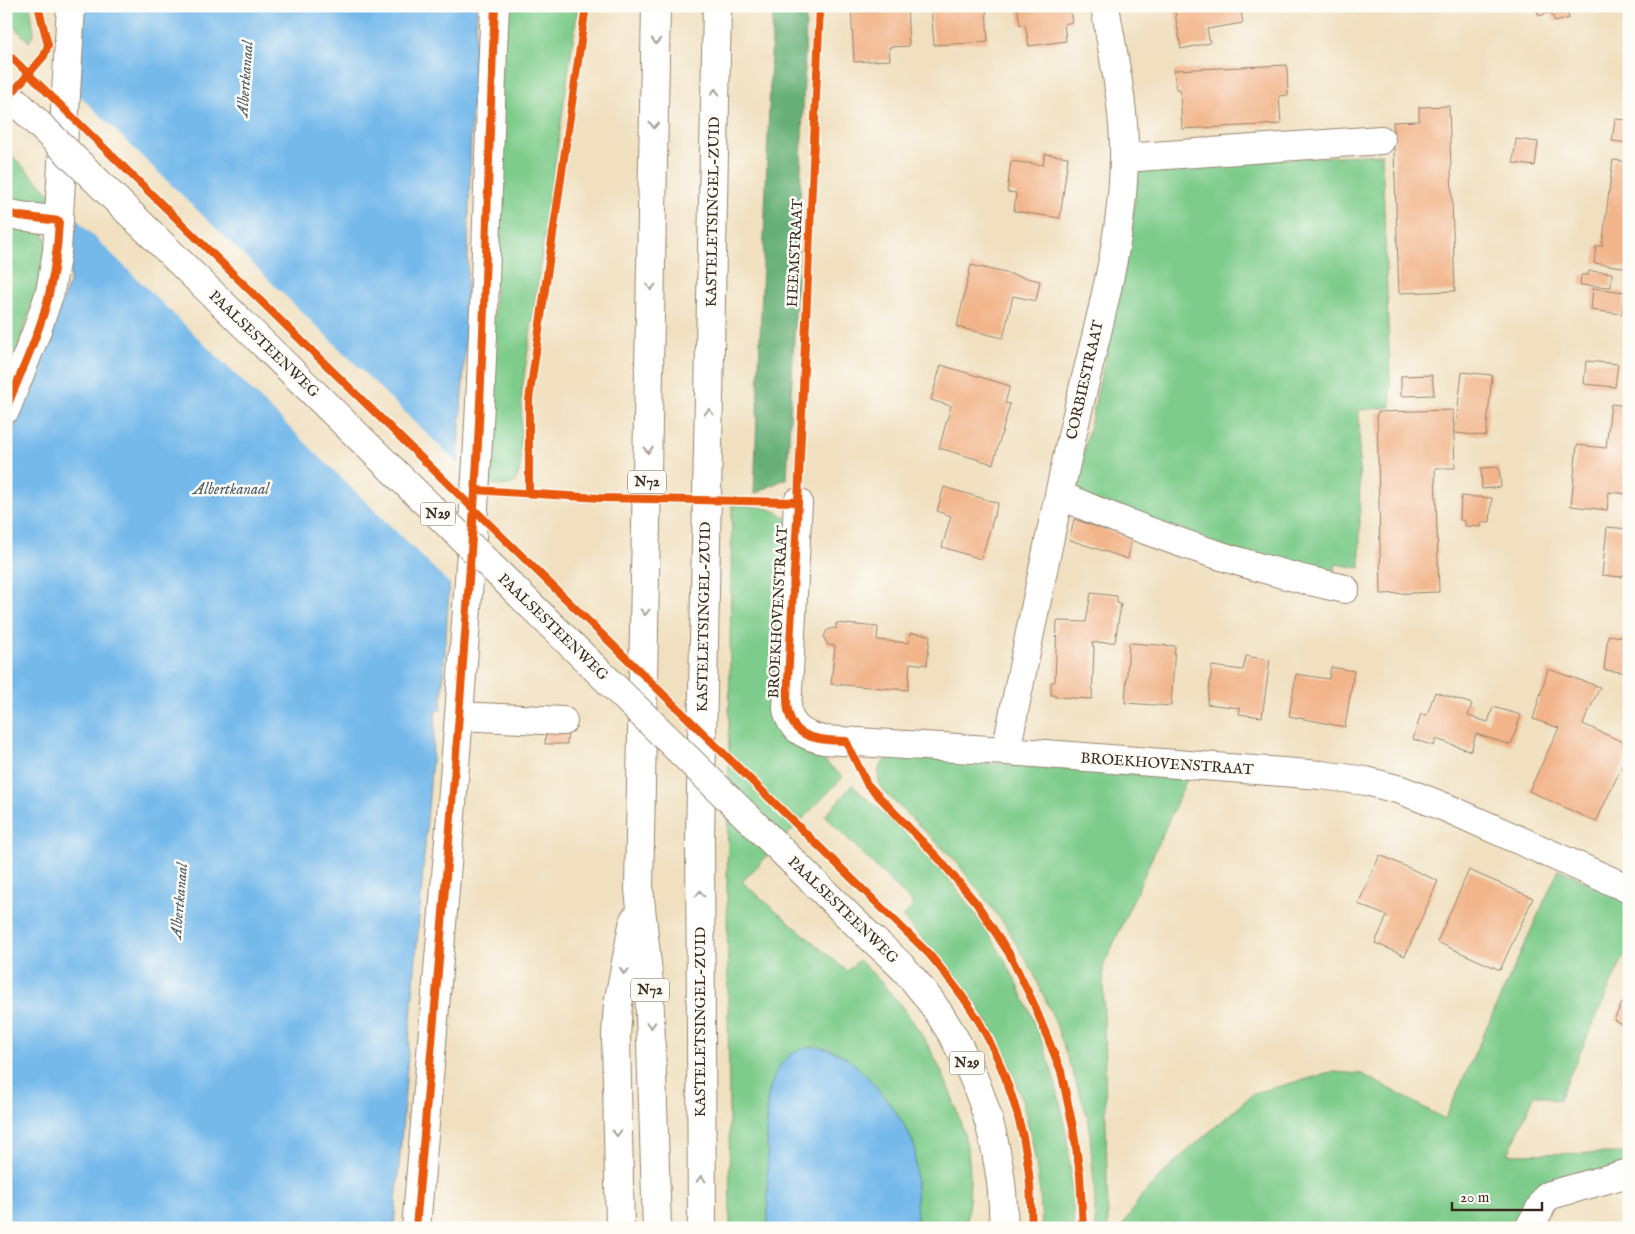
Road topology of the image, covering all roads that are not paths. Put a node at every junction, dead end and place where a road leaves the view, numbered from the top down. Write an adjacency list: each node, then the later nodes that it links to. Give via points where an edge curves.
1 (71, 6): 10 (main road)
2 (496, 6): 15 (main road, via 484,342)
3 (656, 6): 18 (main road, N72, one-way to 18)
4 (1105, 6): 8 (main road, CORBIESTRAAT, via 1123,113)
5 (719, 12): 25 (main road, KASTELETSINGEL-ZUID, one-way to 5, via 700,838)
6 (6, 92): 21 (main road, PAALSESTEENWEG / N29, bridge, via 905,970 956,1038 977,1083 992,1132 1002,1183)
7 (1381, 140): 8 (main road)
8 (1124, 158): 12 (main road, CORBIESTRAAT, via 1112,264)
9 (6, 213): 10 (main road)
10 (60, 221): 11 (main road, via 50,292)
11 (6, 409)
12 (1059, 495): 14 (main road, via 1107,516 1218,554); 17 (main road, CORBIESTRAAT)
13 (798, 502): 17 (main road, BROEKHOVENSTRAAT, via 787,698 793,725 805,735 824,740)
14 (1345, 589)
15 (459, 716): 16 (main road); 22 (main road)
16 (563, 721)
17 (1006, 751): 19 (main road, BROEKHOVENSTRAAT, via 1366,781 1401,790 1447,808)
18 (640, 889): 23 (main road, one-way to 23, via 618,1004 616,1037); 24 (main road, N72, one-way to 24, via 649,983)
19 (1629, 889)
20 (1629, 1173): 26 (main road, via 1547,1196)
21 (1003, 1225)
22 (416, 1228)
23 (620, 1228)
24 (657, 1228)
25 (702, 1228)
26 (1529, 1228)

